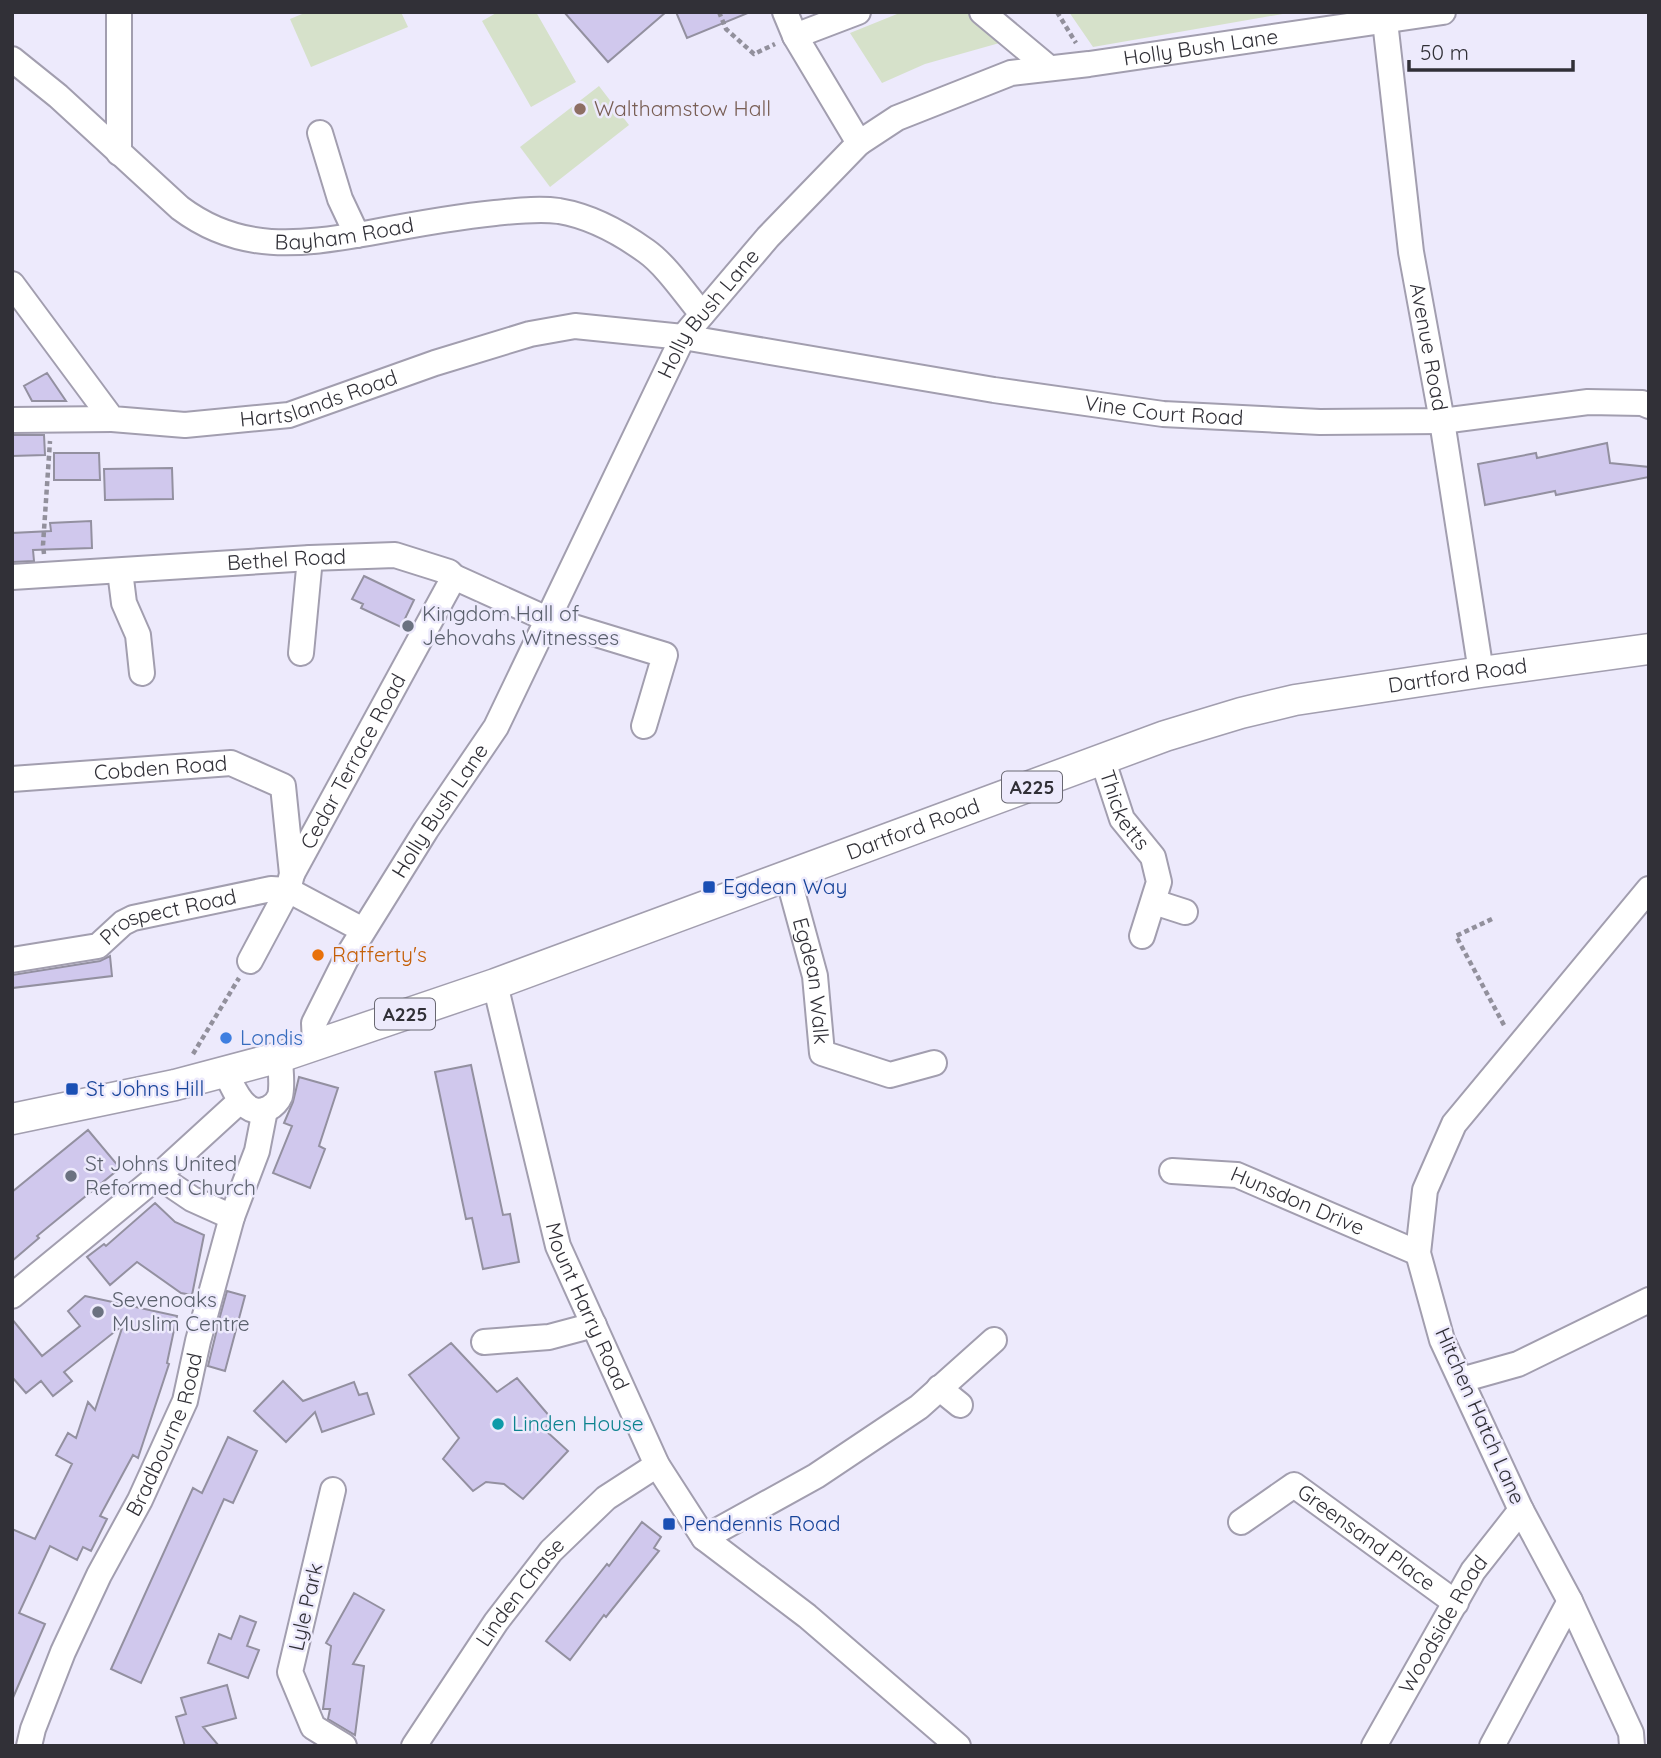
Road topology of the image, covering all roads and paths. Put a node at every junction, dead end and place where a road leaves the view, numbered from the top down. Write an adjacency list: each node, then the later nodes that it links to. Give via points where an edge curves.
1 (119, 12): 15 (street)
2 (719, 12): 9 (path, via 726,29 754,54)
3 (785, 12): 9 (street)
4 (858, 12): 9 (street)
5 (982, 12): 12 (street)
6 (1057, 12): 11 (path)
7 (1432, 13): 8 (street, Holly Bush Lane)
8 (1385, 21): 11 (street, Holly Bush Lane); 24 (street, Avenue Road, via 1411,252)
9 (795, 36): 14 (street)
10 (12, 60): 15 (street, Bayham Road)
11 (1089, 64): 12 (street, Holly Bush Lane)
12 (1049, 68): 14 (street, Holly Bush Lane, via 1011,74 936,101 897,118)
13 (320, 133): 16 (street, via 340,199)
14 (859, 143): 18 (street, Holly Bush Lane)
15 (119, 153): 16 (street, Bayham Road, via 180,208 217,231 289,243)
16 (357, 235): 18 (street, Bayham Road, via 508,211 534,209 580,216 646,251)
17 (12, 285): 22 (street)
18 (702, 314): 19 (street, Holly Bush Lane)
19 (683, 337): 22 (street, Hartslands Road, via 575,326 530,334 435,363 289,415 185,425); 24 (street, Vine Court Road, via 1163,414 1320,422); 30 (street, Holly Bush Lane)
20 (1649, 406): 24 (street, Vine Court Road, via 1588,402)
21 (48, 419): 22 (street, Hartslands Road); 23 (street, Hartslands Road); 27 (path, via 51,450 43,545)
22 (112, 419)
23 (12, 420)
24 (1442, 421): 33 (street, Avenue Road)
25 (310, 558): 26 (street, Bethel Road); 29 (street, Bethel Road, via 395,555); 32 (street)
26 (120, 571): 27 (street, Bethel Road); 34 (street, via 124,603 138,635)
27 (48, 574): 28 (street, Bethel Road)
28 (12, 577)
29 (454, 577): 30 (street, Bethel Road); 39 (street, Cedar Terrace Road)
30 (547, 619): 35 (street, Bethel Road, via 665,655); 44 (street, Holly Bush Lane, via 496,727)
31 (1649, 649): 33 (main road, Dartford Road / A225)
32 (301, 653)
33 (1481, 672): 36 (main road, Dartford Road / A225, via 1241,713)
34 (142, 673)
35 (644, 726)
36 (1102, 761): 38 (main road, Dartford Road / A225); 41 (street, Thicketts, via 1122,819 1153,857 1159,882)
37 (12, 779): 39 (street, Cobden Road, via 231,764 283,786)
38 (788, 877): 48 (main road, Dartford Road / A225); 52 (street, Egdean Walk, via 815,976 822,1053 890,1076)
39 (290, 882): 44 (street); 46 (street, Prospect Road, via 132,918 98,946); 47 (street, Cedar Terrace Road)
40 (1649, 889): 50 (street, Hitchen Hatch Lane)
41 (1154, 902): 42 (street); 45 (street, Thicketts)
42 (1185, 912)
43 (1492, 919): 50 (path, via 1456,936)
44 (363, 930): 49 (street, Holly Bush Lane, via 314,1023)
45 (1142, 936)
46 (12, 960)
47 (250, 961): 54 (path)
48 (495, 984): 49 (main road, Dartford Road / A225); 64 (street, Mount Harry Road, via 558,1246)
49 (315, 1044): 51 (main road, A225)
50 (1517, 1049): 61 (street, Hitchen Hatch Lane, via 1454,1124 1424,1190)
51 (280, 1057): 53 (main road, A225); 56 (street, Bradbourne Road, via 280,1096)
52 (934, 1063)
53 (225, 1070): 54 (main road, A225); 55 (street)
54 (175, 1085): 57 (main road, A225)
55 (240, 1101): 56 (street, via 250,1109); 59 (street)
56 (265, 1110): 60 (street, Bradbourne Road, via 257,1150)
57 (12, 1119)
58 (1172, 1171): 61 (street, Hunsdon Drive, via 1237,1175)
59 (158, 1176): 60 (street, via 192,1199); 62 (street)
60 (232, 1217): 77 (street, Bradbourne Road, via 185,1401)
61 (1418, 1253): 67 (street, Hitchen Hatch Lane, via 1442,1340)
62 (12, 1296)
63 (1649, 1300): 67 (street, via 1518,1364)
64 (594, 1325): 66 (street, via 550,1337); 70 (street, Mount Harry Road)
65 (994, 1340): 68 (street)
66 (484, 1342)
67 (1461, 1380): 72 (street, Hitchen Hatch Lane)
68 (939, 1388): 69 (street); 74 (street, via 919,1407 816,1476)
69 (960, 1405)
70 (657, 1465): 74 (street, Mount Harry Road); 81 (street, Linden Chase, via 606,1498 551,1551 496,1622)
71 (333, 1490): 80 (street, Lyle Park, via 290,1672 313,1727)
72 (1521, 1510): 75 (street, Hitchen Hatch Lane); 76 (street, Woodside Road)
73 (1241, 1522): 76 (street, Greensand Place, via 1294,1485)
74 (704, 1538): 79 (street, Mount Harry Road, via 807,1616)
75 (1570, 1601): 78 (street, Hitchen Hatch Lane); 83 (street)
76 (1455, 1602): 82 (street, Woodside Road)
77 (25, 1733)
78 (1637, 1737)
79 (948, 1743)
80 (344, 1746)
81 (414, 1746)
82 (1374, 1746)
83 (1492, 1746)

